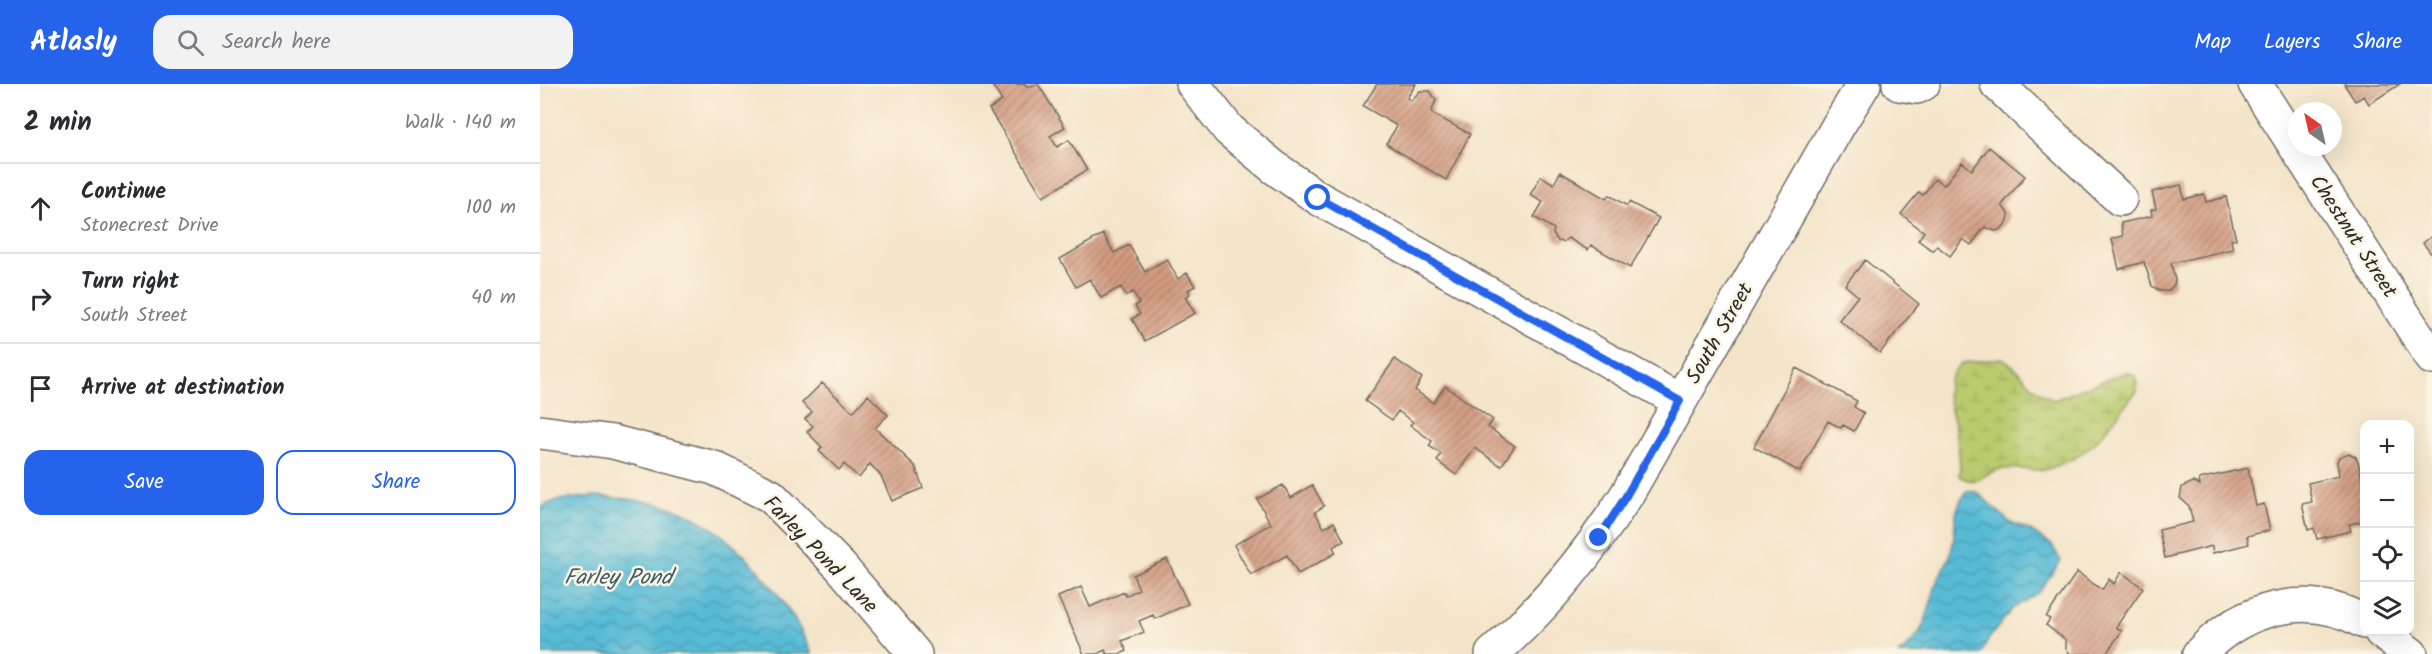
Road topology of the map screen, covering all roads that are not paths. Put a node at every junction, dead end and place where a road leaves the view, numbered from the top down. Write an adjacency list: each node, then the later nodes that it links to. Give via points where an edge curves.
1 (1192, 84): 9 (street, via 1229,130 1318,198)
2 (1864, 84): 9 (street, South Street)
3 (1899, 84): 4 (street)
4 (1923, 84)
5 (1997, 84): 7 (street)
6 (2255, 84): 8 (street, Chestnut Street)
7 (2120, 199)
8 (2432, 358)
9 (1680, 401): 14 (street, South Street, via 1599,538 1544,605)
10 (540, 432): 13 (street, Farley Pond Lane, via 613,442 714,468 771,496 840,566)
11 (2360, 620): 15 (street, via 2310,604 2262,610 2216,636)
12 (2386, 636): 16 (street)
13 (915, 654)
14 (1491, 654)
15 (2199, 654)
16 (2410, 654)

